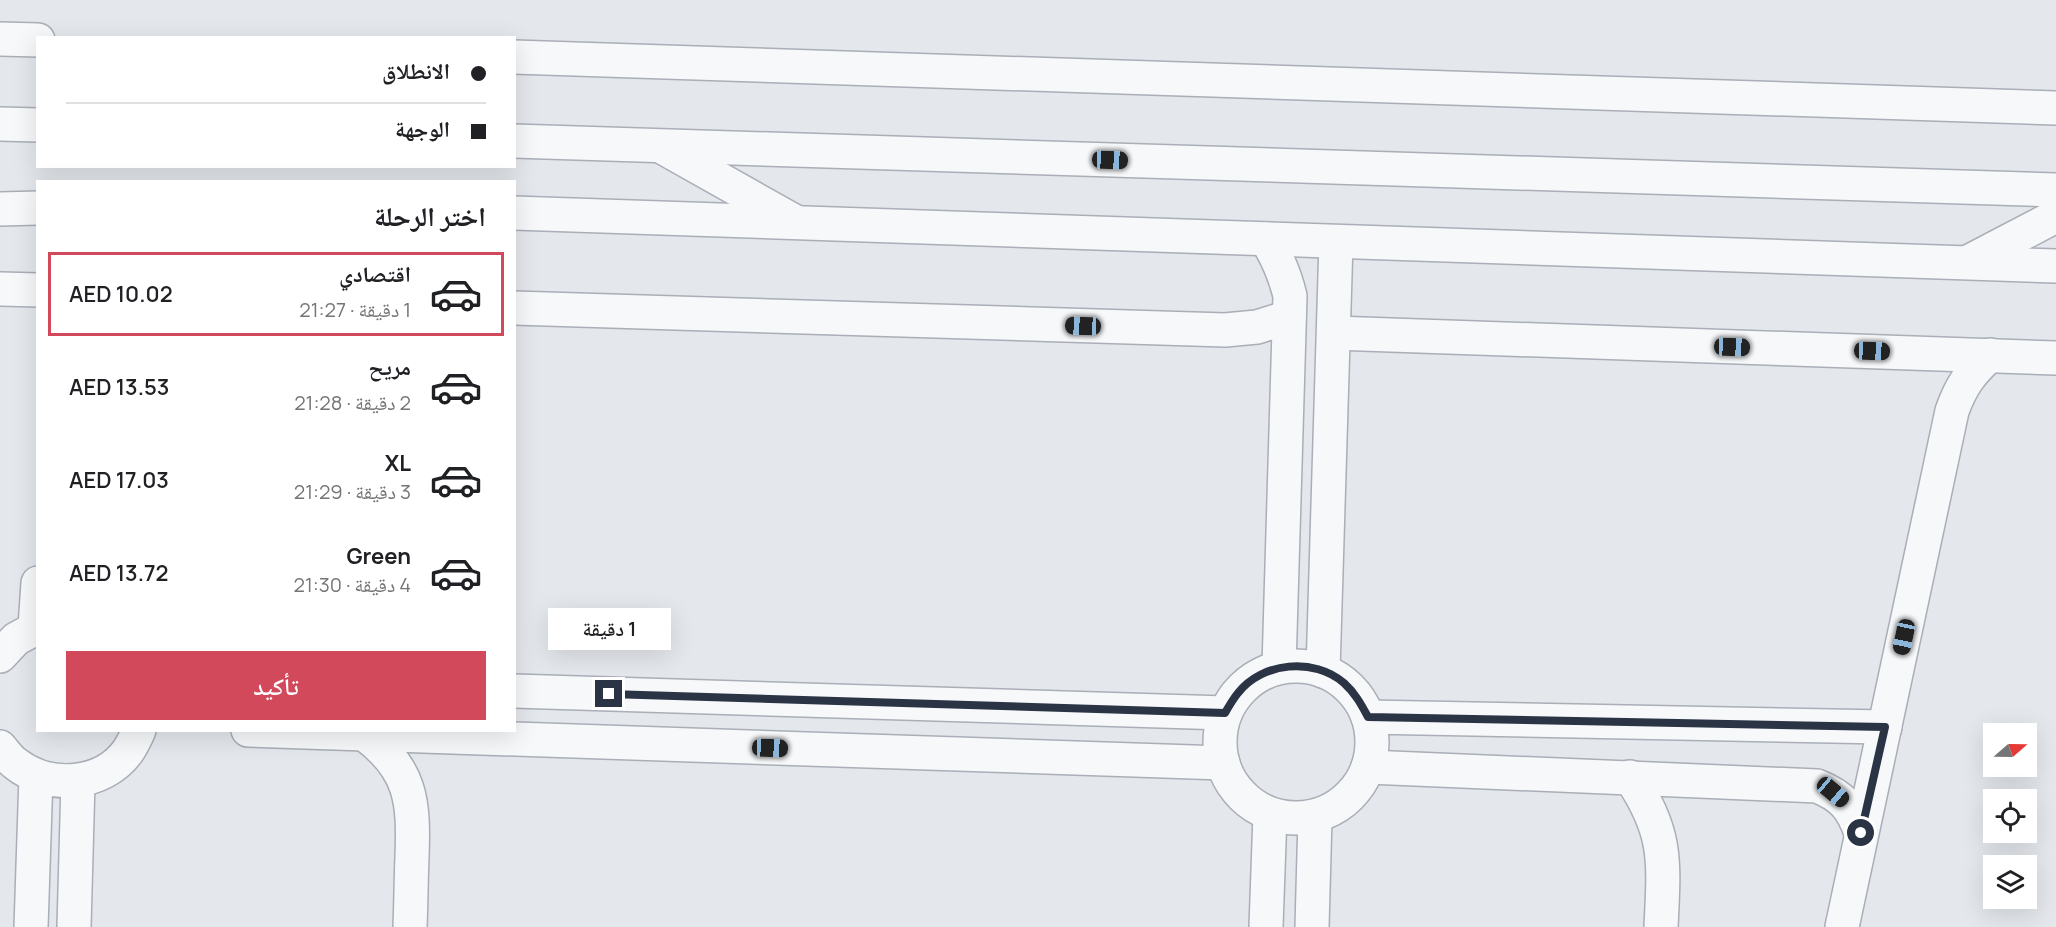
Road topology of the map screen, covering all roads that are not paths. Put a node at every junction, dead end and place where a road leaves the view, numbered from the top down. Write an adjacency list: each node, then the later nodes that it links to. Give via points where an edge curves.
1 (0, 39): 2 (street)
2 (36, 40)
3 (516, 57): 4 (street)
4 (2056, 108)
5 (0, 124): 6 (street)
6 (36, 125)
7 (516, 141): 8 (street)
8 (660, 146): 9 (street); 14 (street)
9 (2056, 190)
10 (36, 208): 11 (street)
11 (0, 209)
12 (516, 213): 14 (street)
13 (2056, 216): 17 (street)
14 (795, 222): 15 (street)
15 (1266, 239): 16 (street); 22 (street, via 1285,276 1290,296)
16 (1336, 242): 17 (street); 23 (street)
17 (1966, 263): 18 (street)
18 (2056, 266)
19 (0, 289): 20 (street)
20 (36, 290)
21 (516, 308): 22 (street, via 1225,330 1257,327)
22 (1289, 317): 28 (street)
23 (1334, 333): 24 (street); 29 (street)
24 (1990, 355): 25 (street); 33 (street, via 1960,390 1952,411)
25 (2056, 358)
26 (36, 627): 27 (street, via 16,639)
27 (0, 656)
28 (1279, 668): 29 (street, via 1301,666); 31 (street, via 1256,676 1238,692)
29 (1323, 671): 32 (street, via 1358,698)
30 (516, 691): 31 (street)
31 (1225, 713): 38 (street, via 1220,738)
32 (1368, 717): 33 (street); 39 (street, via 1372,742)
33 (1885, 727): 45 (street)
34 (138, 732): 42 (street, via 127,752 106,771)
35 (306, 732): 36 (street)
36 (364, 734): 38 (street); 48 (street, via 394,762 411,801)
37 (0, 747): 40 (street, via 15,764)
38 (1223, 763): 43 (street, via 1233,785 1249,802)
39 (1368, 767): 41 (street); 44 (street, via 1356,789 1338,806)
40 (36, 776): 42 (street); 46 (street)
41 (1630, 777): 45 (street, via 1817,786 1846,803); 51 (street, via 1644,798 1661,844)
42 (78, 781): 47 (street)
43 (1270, 814): 44 (street, via 1292,819); 49 (street)
44 (1315, 817): 50 (street)
45 (1861, 833): 52 (street)
46 (31, 927)
47 (74, 927)
48 (410, 927)
49 (1266, 927)
50 (1311, 927)
51 (1661, 927)
52 (1842, 927)

